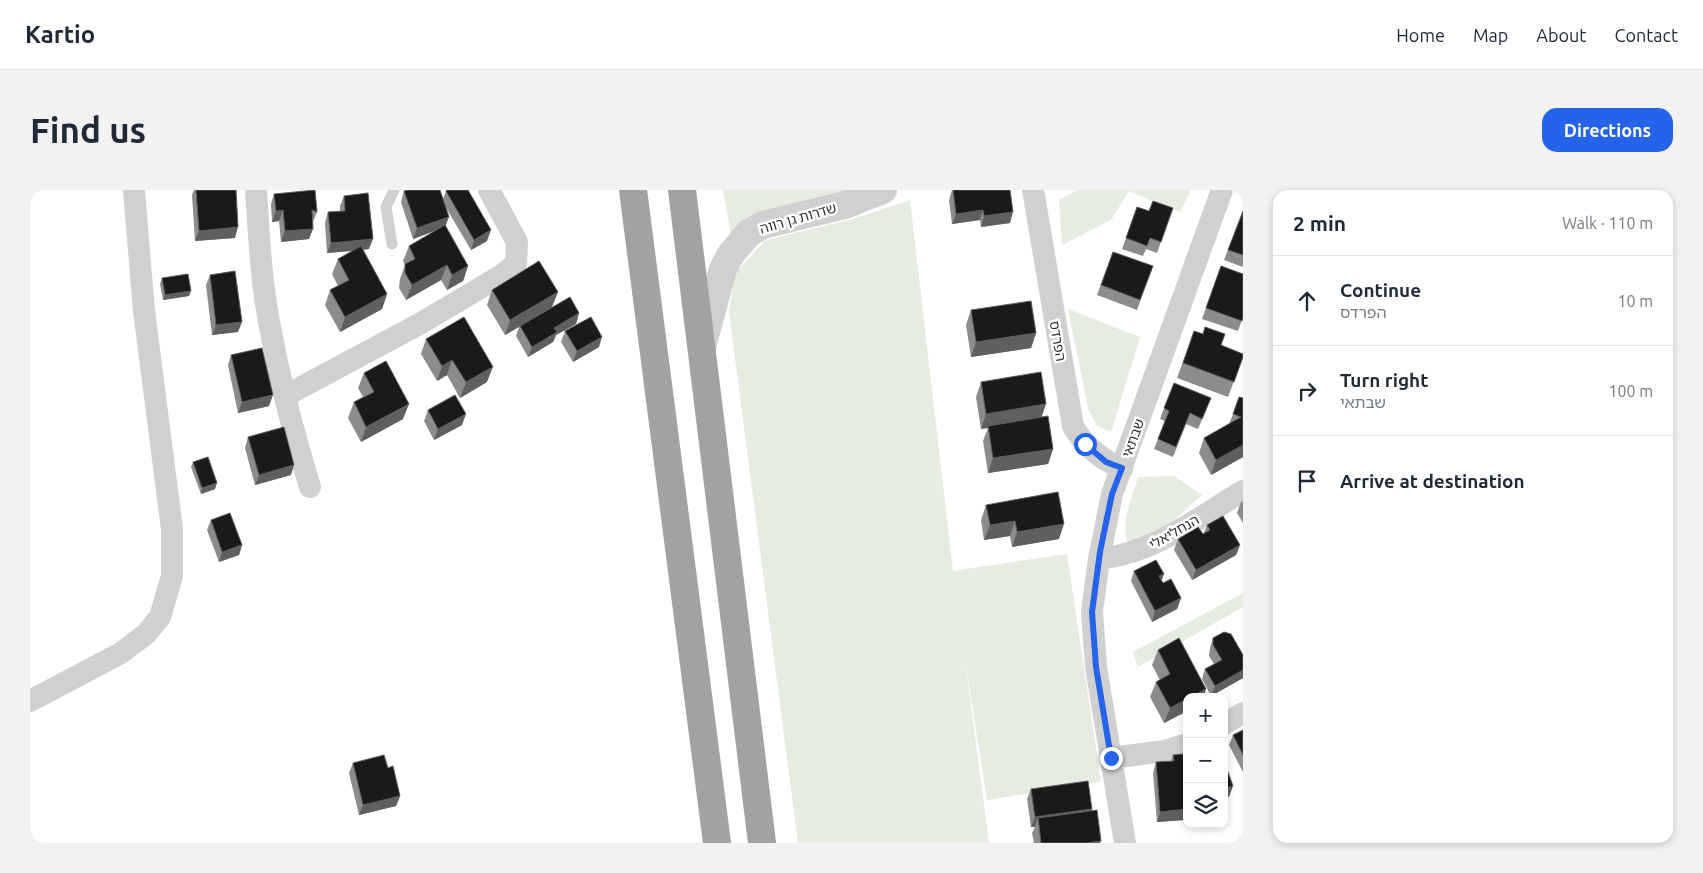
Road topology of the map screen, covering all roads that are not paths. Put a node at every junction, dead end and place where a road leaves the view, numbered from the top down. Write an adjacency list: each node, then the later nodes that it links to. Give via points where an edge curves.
1 (134, 190): 17 (street, via 143,302 172,529 172,576 160,617 146,634 120,653)
2 (256, 190): 12 (street, via 268,317)
3 (394, 190): 10 (lane, via 386,207)
4 (489, 190): 12 (street, via 517,242 516,264 423,322)
5 (633, 190): 22 (highway)
6 (682, 190): 11 (highway)
7 (883, 190): 11 (street, שדרות גן רווה, via 845,205 763,225 749,233 735,248 723,269)
8 (1033, 190): 13 (street, הפרדס, via 1073,426 1094,452 1106,462)
9 (1222, 190): 13 (street, שבתאי)
10 (392, 244)
11 (701, 349): 23 (highway)
12 (285, 396): 14 (street)
13 (1122, 468): 16 (street, שבתאי, via 1112,494)
14 (310, 487)
15 (1243, 491): 16 (street, הנחליאלי, via 1138,552)
16 (1099, 559): 21 (street, שבתאי, via 1092,612 1096,667)
17 (30, 702)
18 (1243, 713): 19 (street)
19 (1228, 722)
20 (1183, 745): 21 (street, via 1165,751)
21 (1111, 758): 24 (street, שבתאי)
22 (717, 843)
23 (762, 843)
24 (1125, 843)

